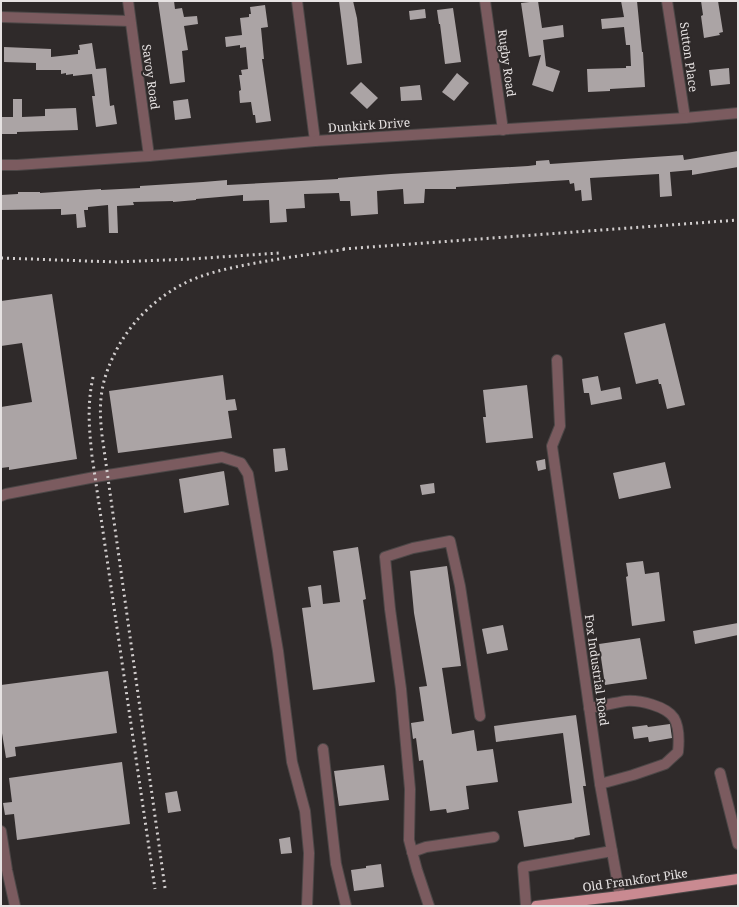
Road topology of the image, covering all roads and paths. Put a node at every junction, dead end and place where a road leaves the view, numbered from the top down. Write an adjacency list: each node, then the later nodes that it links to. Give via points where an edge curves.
1 (128, 1): 6 (street, Savoy Road)
2 (297, 1): 10 (street)
3 (485, 1): 9 (street, Rugby Road)
4 (667, 1): 8 (street, Sutton Place)
5 (1, 17): 6 (street)
6 (130, 21): 11 (street, Savoy Road)
7 (738, 113): 8 (street, Dunkirk Drive)
8 (685, 118): 9 (street, Dunkirk Drive)
9 (503, 130): 10 (street, Dunkirk Drive)
10 (314, 141): 11 (street, Dunkirk Drive)
11 (149, 156): 12 (street, Dunkirk Drive)
12 (1, 165)
13 (557, 360): 15 (street, Fox Industrial Road, via 560,426 552,446)
14 (1, 496): 28 (street, via 95,476 222,457 241,463 248,474 278,651 292,762 305,811 309,853)
15 (589, 708): 19 (street, Fox Industrial Road); 19 (street, via 628,701 648,703 664,708 675,719 679,736 678,752 665,764)
16 (480, 716): 24 (street, via 460,586 450,541 413,548 385,557 401,689 410,789 409,840)
17 (323, 749): 29 (street, via 336,864)
18 (720, 773): 22 (street)
19 (600, 784): 23 (street, Fox Industrial Road)
20 (1, 831): 27 (street)
21 (494, 837): 24 (street, via 426,847)
22 (738, 844)
23 (612, 851): 26 (street, Fox Industrial Road); 31 (street, via 523,868)
24 (412, 852): 30 (street)
25 (738, 879): 26 (main road, Old Frankfort Pike)
26 (620, 896): 32 (main road, Old Frankfort Pike)
27 (15, 906)
28 (307, 906)
29 (346, 906)
30 (429, 906)
31 (526, 906)
32 (536, 906)

